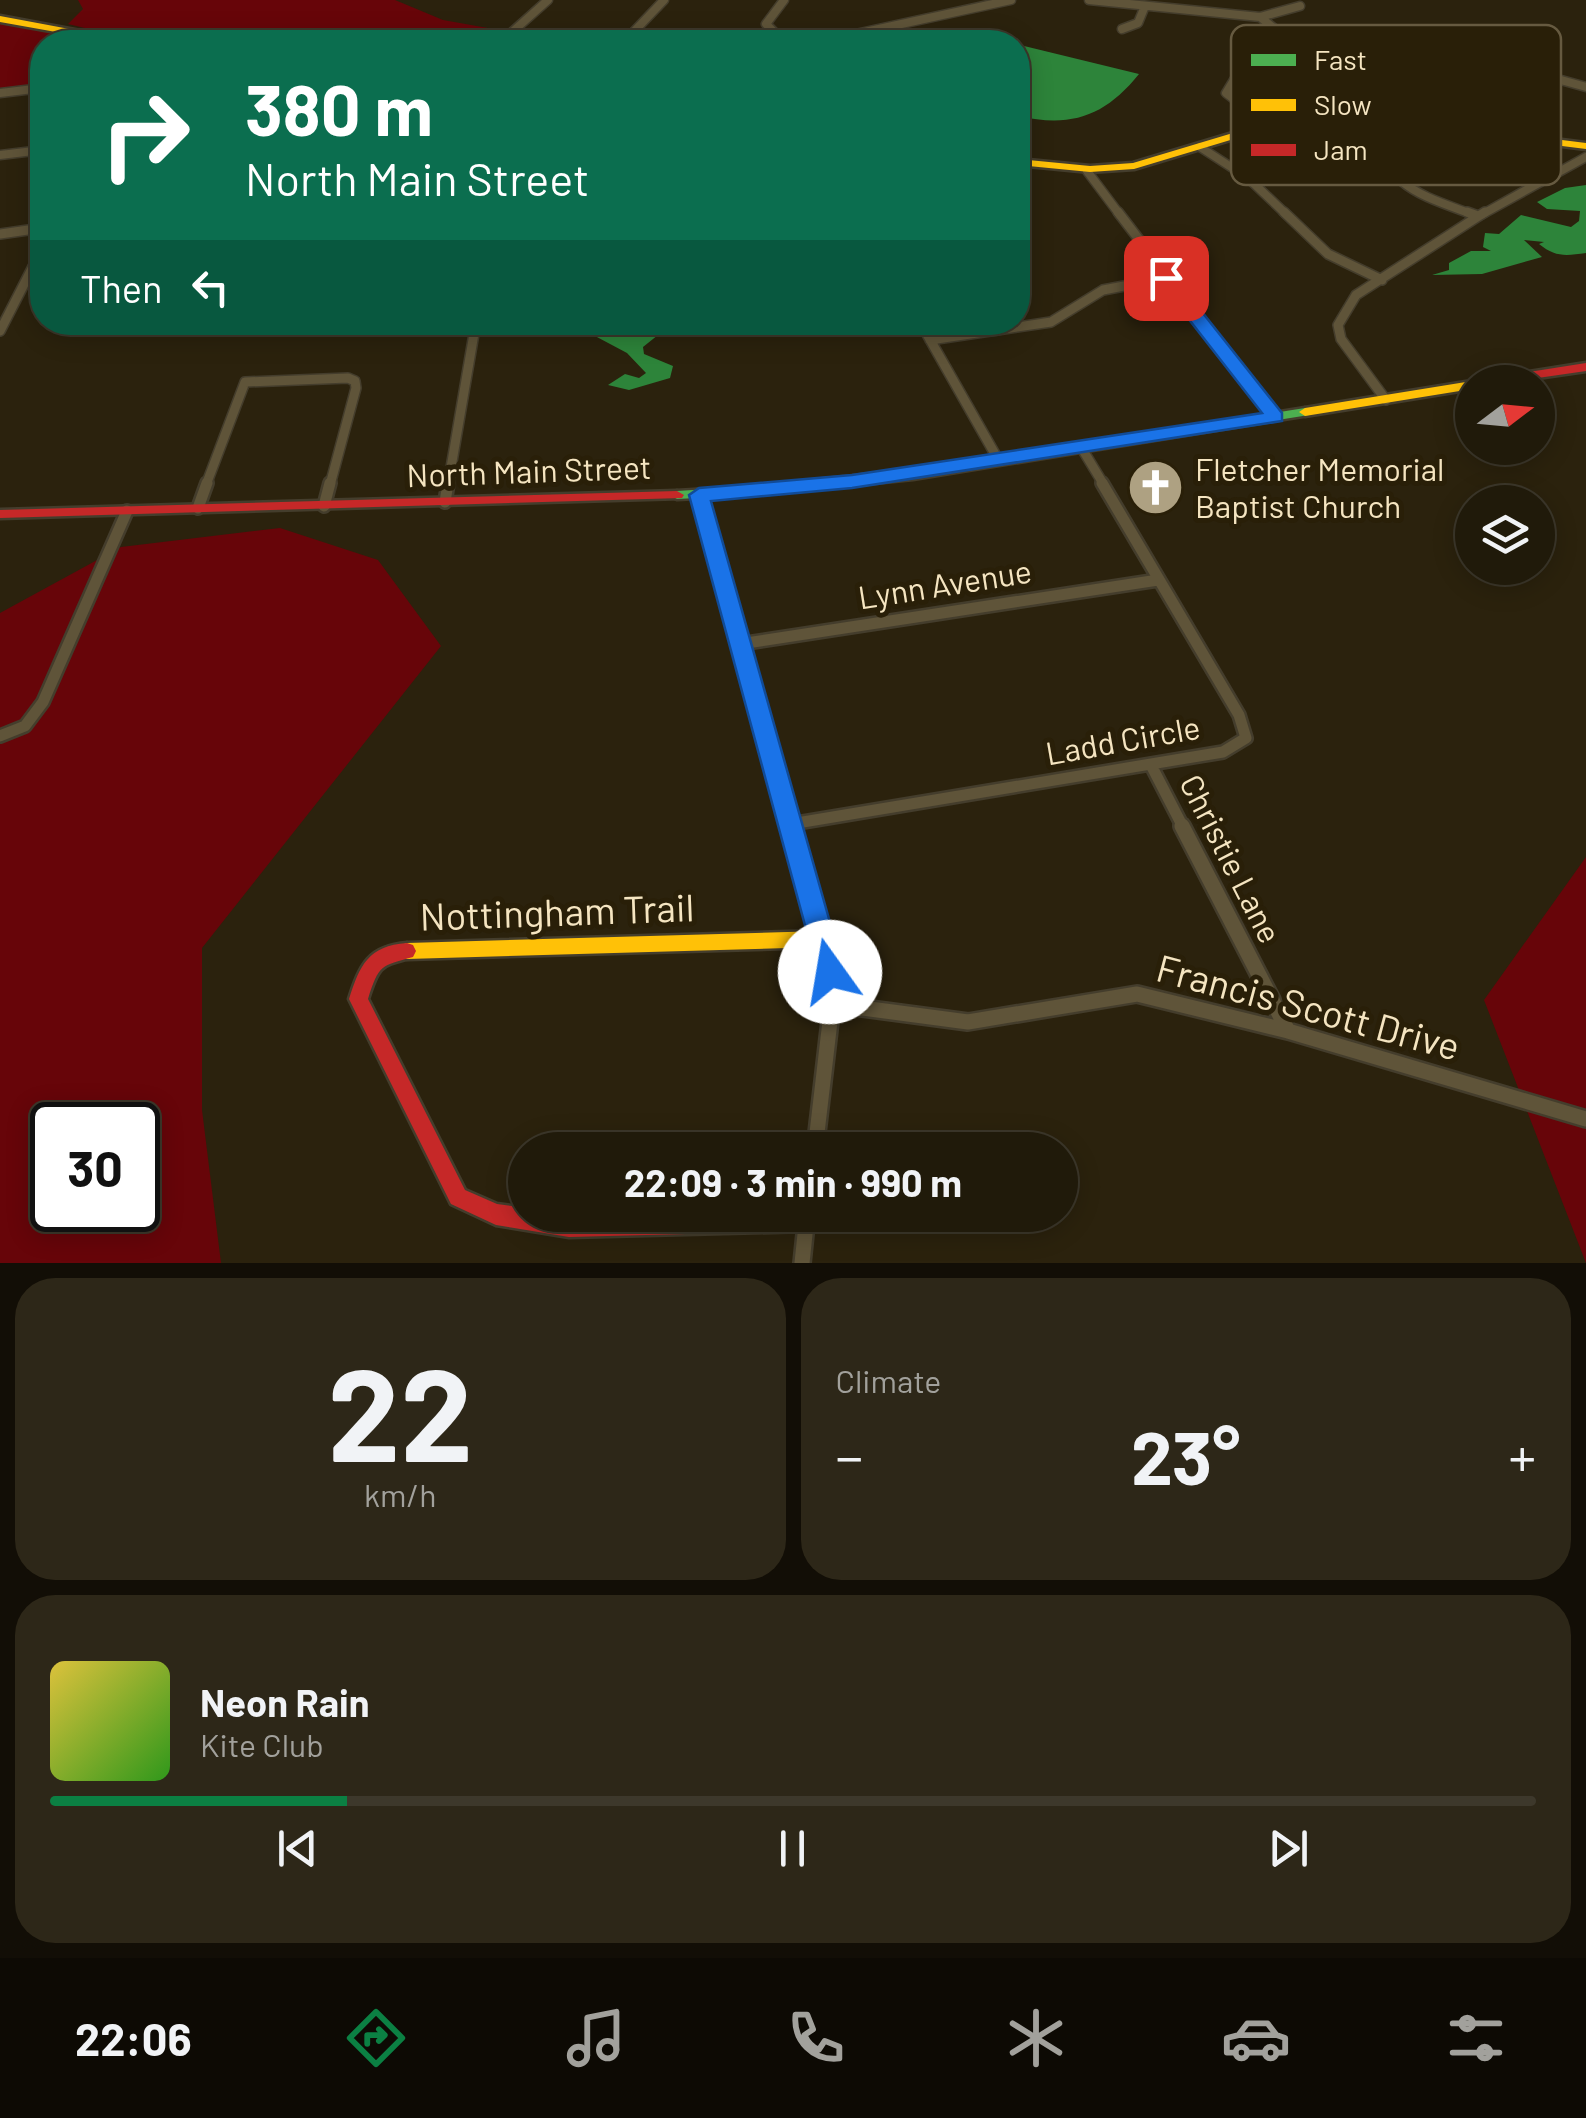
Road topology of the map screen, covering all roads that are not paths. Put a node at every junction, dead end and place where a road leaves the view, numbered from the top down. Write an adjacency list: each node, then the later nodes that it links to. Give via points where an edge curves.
1 (548, 0): 15 (street)
2 (664, 0): 16 (street)
3 (784, 0): 17 (street, via 766,24)
4 (1011, 0): 6 (street)
5 (1089, 0): 8 (street)
6 (984, 2): 18 (street)
7 (1179, 4): 8 (street); 10 (street)
8 (1144, 6): 13 (street, via 1138,24)
9 (1300, 6): 10 (street)
10 (1260, 17): 12 (street)
11 (0, 18): 14 (street)
12 (1270, 25)
13 (1122, 29)
14 (62, 30)
15 (514, 30)
16 (635, 30)
17 (772, 30)
18 (868, 30)
19 (1561, 78): 20 (street)
20 (1586, 86)
21 (30, 89): 22 (street)
22 (0, 93)
23 (1231, 138): 26 (street)
24 (1561, 143): 25 (street)
25 (1586, 146)
26 (1200, 147): 31 (street); 32 (street, via 1133,167)
27 (30, 151): 28 (street)
28 (0, 155)
29 (1586, 157): 33 (street)
30 (1030, 163): 32 (street)
31 (1231, 167)
32 (1087, 170): 41 (street)
33 (1561, 171)
34 (1255, 185): 42 (street, via 1328,254)
35 (1404, 185): 37 (street)
36 (1535, 185): 37 (street)
37 (1478, 216): 42 (street)
38 (30, 230): 39 (street)
39 (0, 234)
40 (30, 273): 44 (street)
41 (1166, 278): 43 (street, via 1104,290 1051,322); 53 (street)
42 (1382, 280): 52 (street, via 1350,300 1338,325 1341,339)
43 (1030, 325)
44 (0, 332)
45 (474, 335): 57 (street)
46 (927, 335): 48 (street)
47 (964, 335): 48 (street)
48 (930, 340): 55 (street)
49 (1586, 367): 50 (street)
50 (1555, 372)
51 (1455, 389): 52 (street, North Main Street)
52 (1386, 400): 53 (street, North Main Street)
53 (1275, 417): 54 (street, North Main Street)
54 (1081, 447): 55 (street, North Main Street); 62 (street, Ladd Circle)
55 (999, 461): 56 (street, North Main Street)
56 (699, 495): 57 (street, North Main Street); 63 (street)
57 (446, 502): 58 (street, North Main Street)
58 (324, 506): 59 (street, North Main Street); 59 (street, via 355,381 245,382)
59 (198, 508): 60 (street, North Main Street)
60 (127, 511): 61 (street, North Main Street); 64 (street, via 43,702 25,726)
61 (0, 514)
62 (1158, 580): 63 (street, Lynn Avenue); 65 (street, Ladd Circle, via 1239,715 1246,738 1223,752)
63 (740, 644): 66 (street)
64 (0, 736)
65 (1151, 765): 66 (street, Ladd Circle); 69 (street, Christie Lane)
66 (791, 824): 67 (street)
67 (822, 939): 68 (street); 72 (street, Nottingham Trail, via 391,950 369,966 358,999 458,1197)
68 (832, 1004): 69 (street, Francis Scott Drive, via 968,1022 1137,994); 71 (street)
69 (1288, 1031): 70 (street, Francis Scott Drive)
70 (1586, 1119)
71 (817, 1132)
72 (508, 1216)
73 (805, 1232): 74 (street)
74 (802, 1263)

